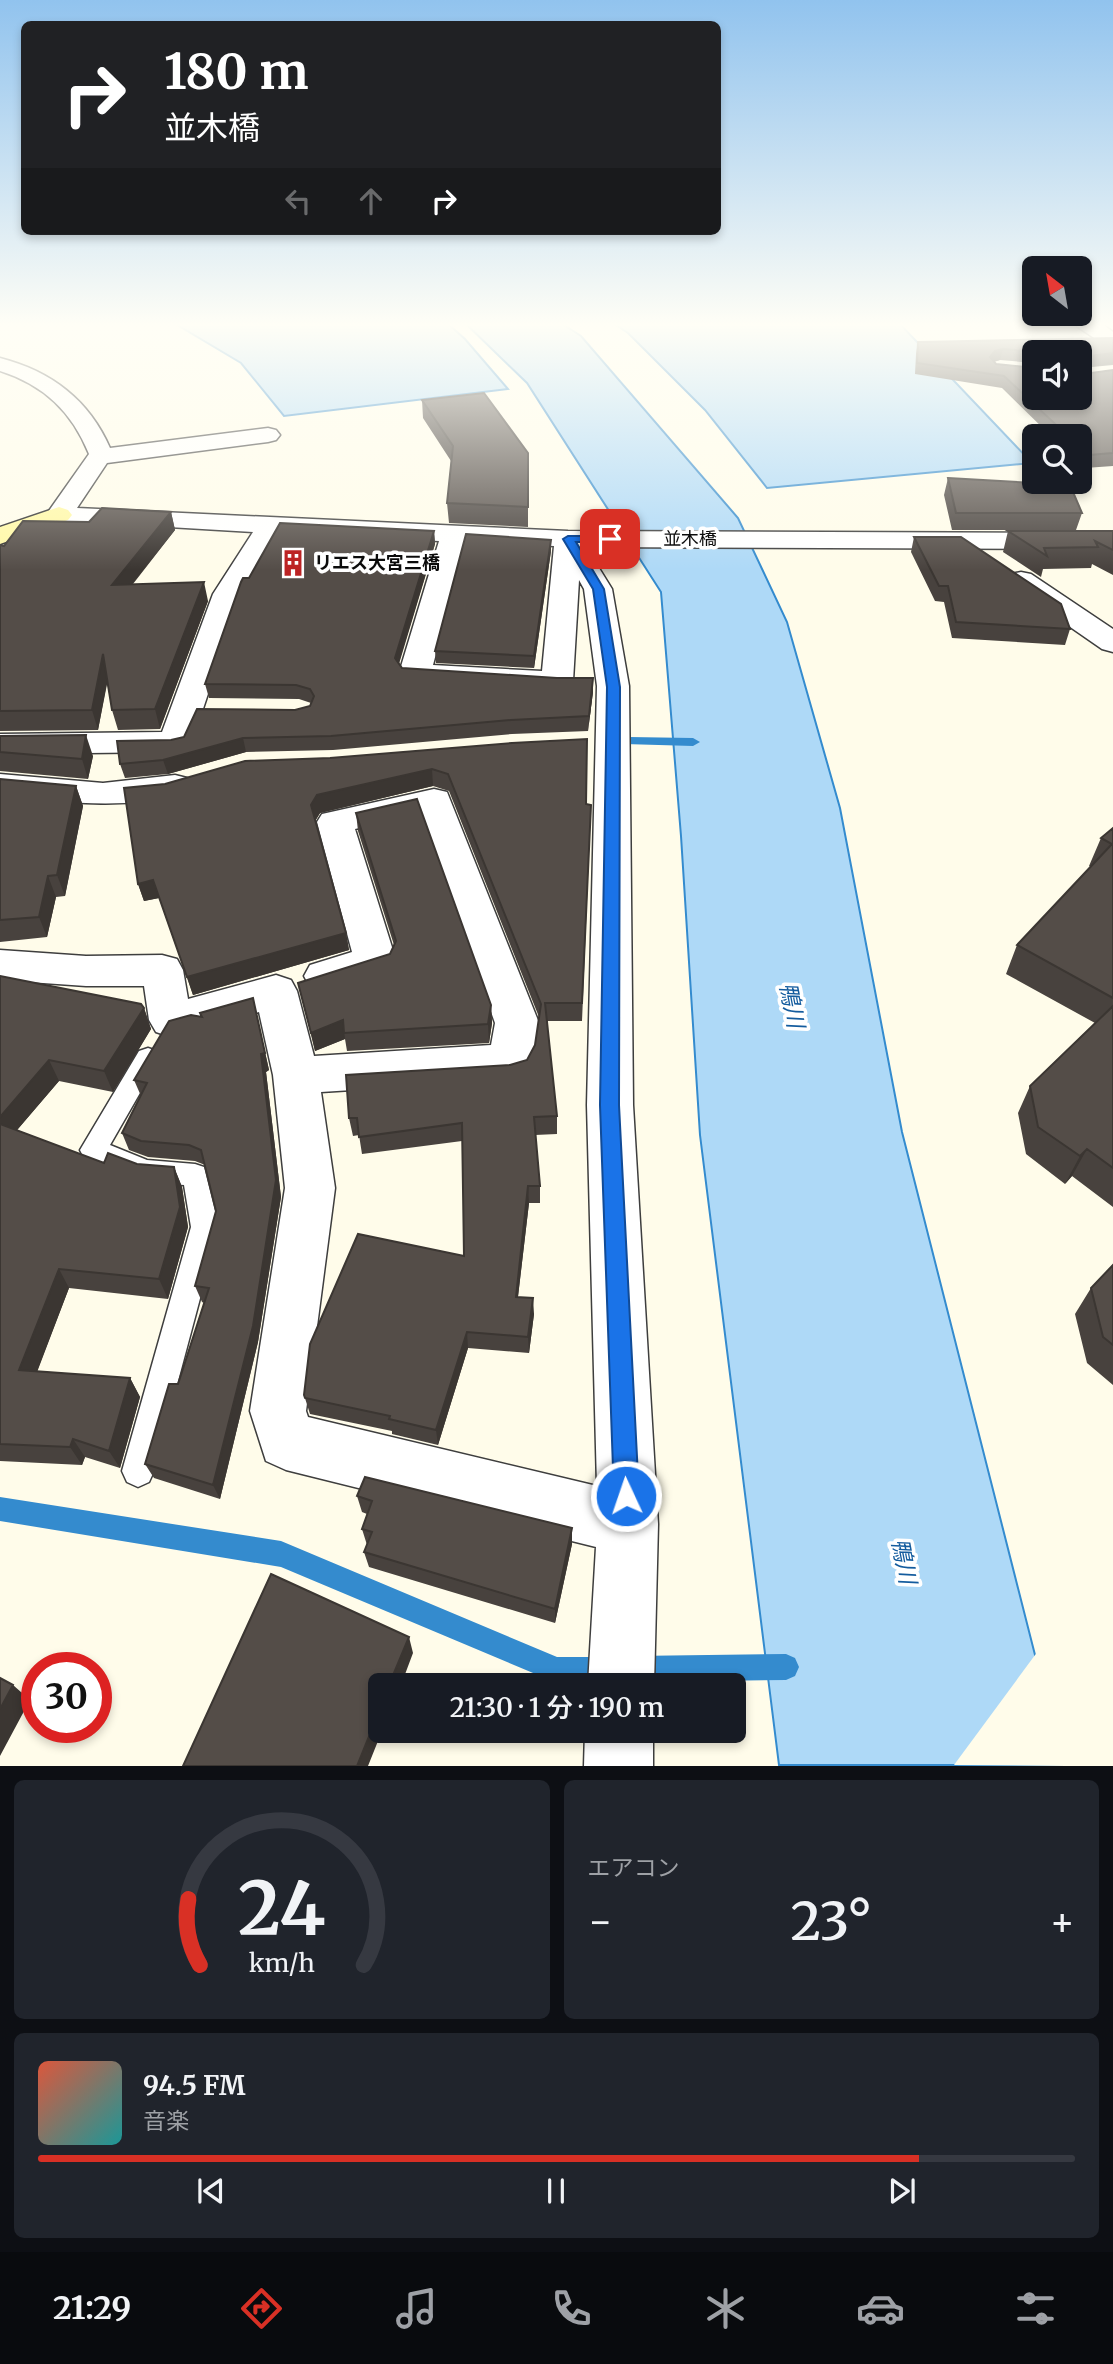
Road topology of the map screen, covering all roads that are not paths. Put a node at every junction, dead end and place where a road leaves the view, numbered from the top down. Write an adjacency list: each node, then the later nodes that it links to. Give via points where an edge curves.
1 (73, 405): 3 (street, via 90,426)
2 (268, 435): 3 (street)
3 (99, 457): 5 (street)
4 (0, 508): 5 (main road)
5 (60, 515): 6 (street, 並木橋); 8 (main road)
6 (271, 525): 7 (street, 並木橋); 13 (street, via 227,594)
7 (454, 534): 9 (street, 並木橋); 9 (street, via 415,674 557,681)
8 (0, 536)
9 (576, 539): 10 (street, 並木橋); 23 (street, via 598,589 614,687 594,743)
10 (962, 539): 11 (street, 並木橋); 12 (street)
11 (1113, 541)
12 (1113, 643)
13 (185, 711): 14 (street); 15 (street, via 175,742)
14 (223, 711)
15 (0, 744)
16 (208, 777): 17 (street, via 169,788 103,794)
17 (0, 785)
18 (0, 965): 20 (street, via 162,970)
19 (276, 991): 20 (street); 21 (street); 21 (street, via 375,960 335,822 427,783 517,1023 511,1062)
20 (170, 1020): 22 (lane, via 93,1150 146,1171 195,1175 205,1227)
21 (296, 1075): 23 (street, via 310,1188 278,1411 286,1441)
22 (138, 1471)
23 (628, 1524): 24 (street)
24 (622, 1673)
25 (619, 1743): 26 (street)
26 (618, 1766)

